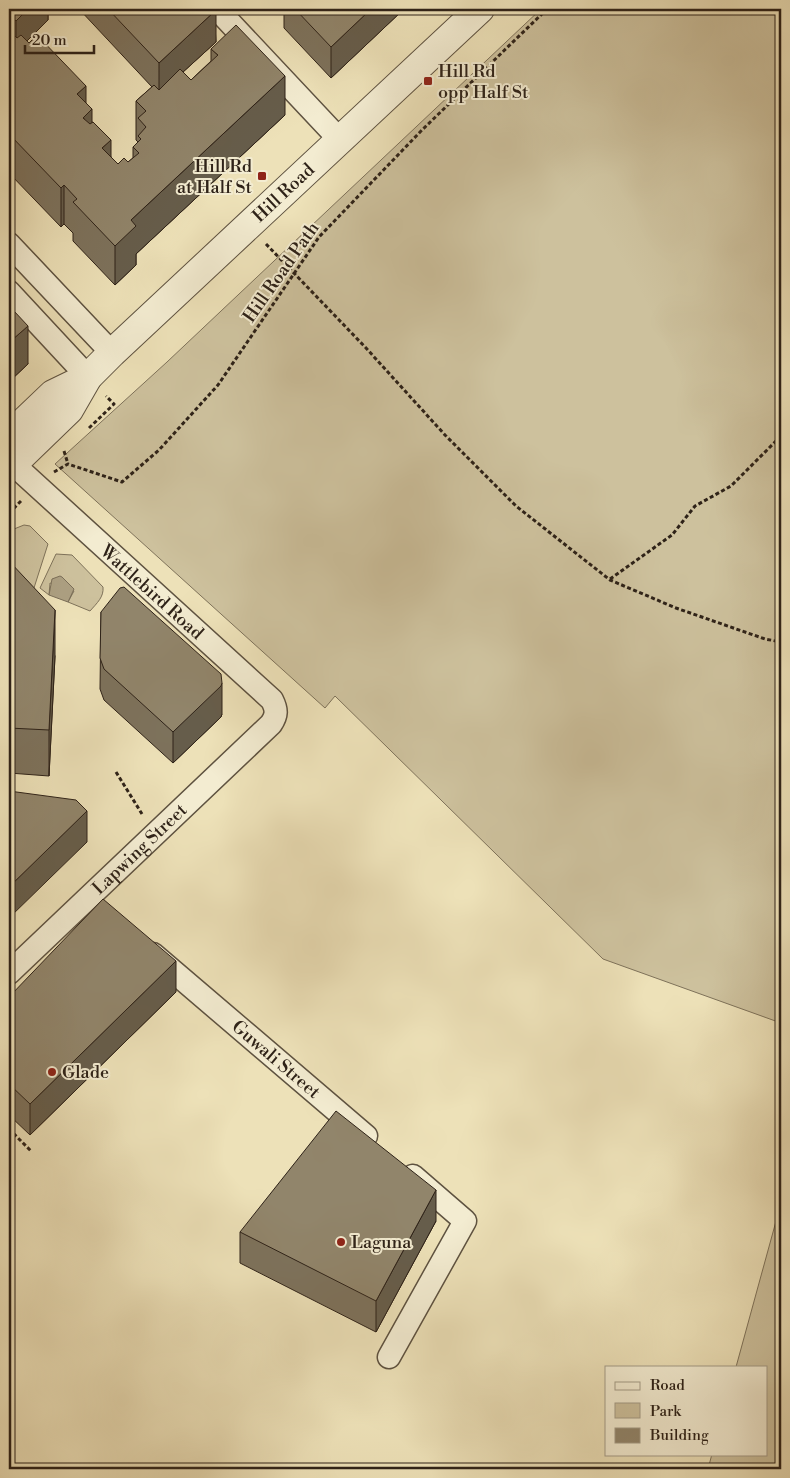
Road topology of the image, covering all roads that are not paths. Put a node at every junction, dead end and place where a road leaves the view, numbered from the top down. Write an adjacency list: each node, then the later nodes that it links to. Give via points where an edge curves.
1 (217, 9): 3 (street)
2 (480, 9): 3 (street, Hill Road)
3 (340, 140): 6 (street, Hill Road)
4 (9, 244): 6 (street)
5 (9, 292): 7 (street)
6 (112, 353): 7 (street, Hill Road)
7 (88, 377): 8 (street, Hill Road, via 53,394); 9 (street, Hill Road, via 69,410)
8 (9, 436)
9 (11, 466): 10 (street, Wattlebird Road, via 272,700 276,712)
10 (271, 724): 12 (street, Lapwing Street, via 96,904)
11 (140, 943): 13 (street, Guwali Street, via 465,1221)
12 (9, 973)
13 (389, 1357)

